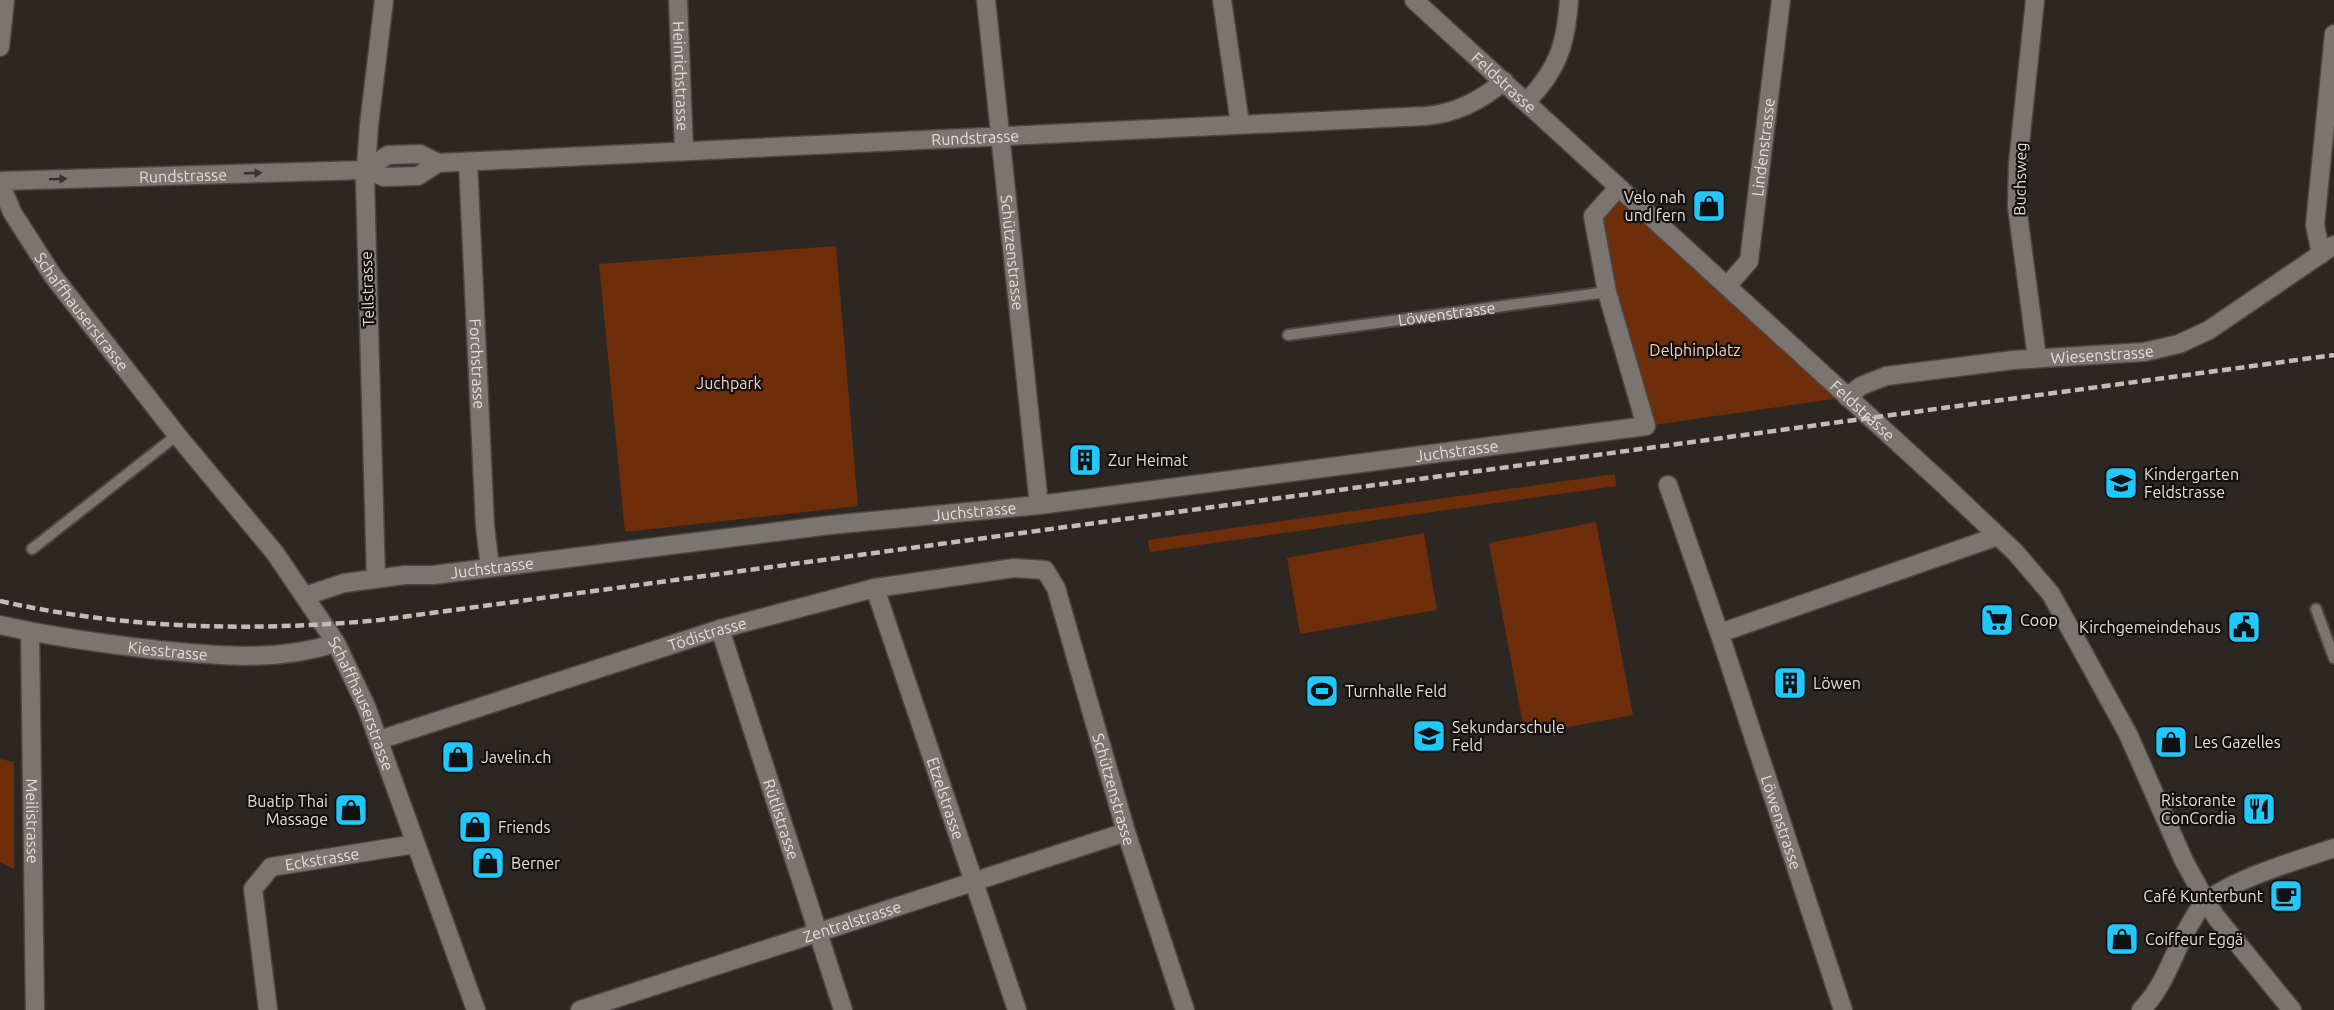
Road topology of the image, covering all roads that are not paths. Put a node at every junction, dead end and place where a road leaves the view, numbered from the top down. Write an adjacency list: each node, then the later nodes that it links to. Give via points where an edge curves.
1 (5, 0): 11 (street)
2 (384, 0): 18 (street, Tellstrasse)
3 (678, 0): 16 (street, Heinrichstrasse)
4 (986, 0): 15 (street, Schützenstrasse)
5 (1222, 0): 14 (street)
6 (1414, 0): 12 (street, Feldstrasse)
7 (1569, 0): 13 (street, via 1566,35 1559,55 1544,83)
8 (1781, 0): 22 (street, Lindenstrasse, via 1749,261)
9 (2035, 0): 25 (street, Buchsweg, via 2017,207)
10 (2334, 34): 21 (street, via 2315,225)
11 (0, 47)
12 (1504, 81): 13 (street, Feldstrasse); 14 (street, Rundstrasse, via 1473,103 1440,114)
13 (1526, 102): 19 (street, Feldstrasse)
14 (1240, 124): 15 (street, Rundstrasse)
15 (1000, 136): 16 (street, Rundstrasse); 29 (street, Schützenstrasse)
16 (684, 152): 17 (street, Rundstrasse)
17 (468, 162): 18 (street, Rundstrasse, via 438,163 420,154 388,155); 32 (street, Forchstrasse, via 484,517)
18 (365, 170): 20 (street, Rundstrasse, one-way to 18); 34 (street, Tellstrasse)
19 (1618, 188): 22 (street, Feldstrasse); 23 (street, via 1593,216)
20 (1, 190): 27 (street, Schaffhauserstrasse, via 48,269)
21 (2327, 249): 25 (street, Wiesenstrasse, via 2209,330 2179,344 2144,352)
22 (1727, 286): 26 (street, Feldstrasse)
23 (1607, 292): 24 (lane, Löwenstrasse); 29 (street, Juchstrasse, via 1646,426)
24 (1288, 335)
25 (2037, 358): 26 (street, Wiesenstrasse, via 1886,376)
26 (1847, 396): 30 (street, Feldstrasse)
27 (177, 435): 31 (lane); 36 (street, Schaffhauserstrasse, via 275,553)
28 (1668, 485): 41 (street, Löwenstrasse)
29 (1039, 505): 32 (street, Juchstrasse, via 830,525)
30 (1998, 536): 41 (street); 49 (street, Feldstrasse, via 2051,594 2128,734)
31 (32, 549)
32 (490, 567): 34 (street, Juchstrasse)
33 (1044, 570): 35 (street, Tödistrasse, via 1014,568); 45 (street, Schützenstrasse, via 1056,588)
34 (376, 579): 36 (street, Juchstrasse, via 344,583)
35 (875, 588): 39 (street, Tödistrasse); 48 (street, Etzelstrasse)
36 (305, 596): 42 (street, Schaffhauserstrasse)
37 (2316, 609): 43 (lane)
38 (0, 625): 40 (street, Kiesstrasse)
39 (720, 628): 44 (street, Tödistrasse); 50 (street, Rütlistrasse)
40 (30, 632): 42 (street, Kiesstrasse, via 108,645 211,655 284,655); 51 (street, Meilistrasse)
41 (1720, 633): 58 (street, Löwenstrasse)
42 (336, 643): 44 (street, Schaffhauserstrasse)
43 (2334, 658)
44 (379, 740): 46 (street, Schaffhauserstrasse)
45 (1125, 832): 48 (street, Zentralstrasse); 57 (street, Schützenstrasse)
46 (415, 844): 52 (street, Eckstrasse, via 271,867 254,890); 53 (street, Schaffhauserstrasse)
47 (2334, 848): 49 (street, via 2251,878)
48 (973, 882): 50 (street, Zentralstrasse); 56 (street, Etzelstrasse)
49 (2206, 901): 59 (street, via 2189,926 2154,997); 60 (street, Feldstrasse)
50 (818, 934): 54 (street, Zentralstrasse); 55 (street, Rütlistrasse)
51 (35, 1010)
52 (268, 1010)
53 (476, 1010)
54 (580, 1010)
55 (843, 1010)
56 (1017, 1010)
57 (1185, 1010)
58 (1843, 1010)
59 (2141, 1010)
60 (2292, 1010)

